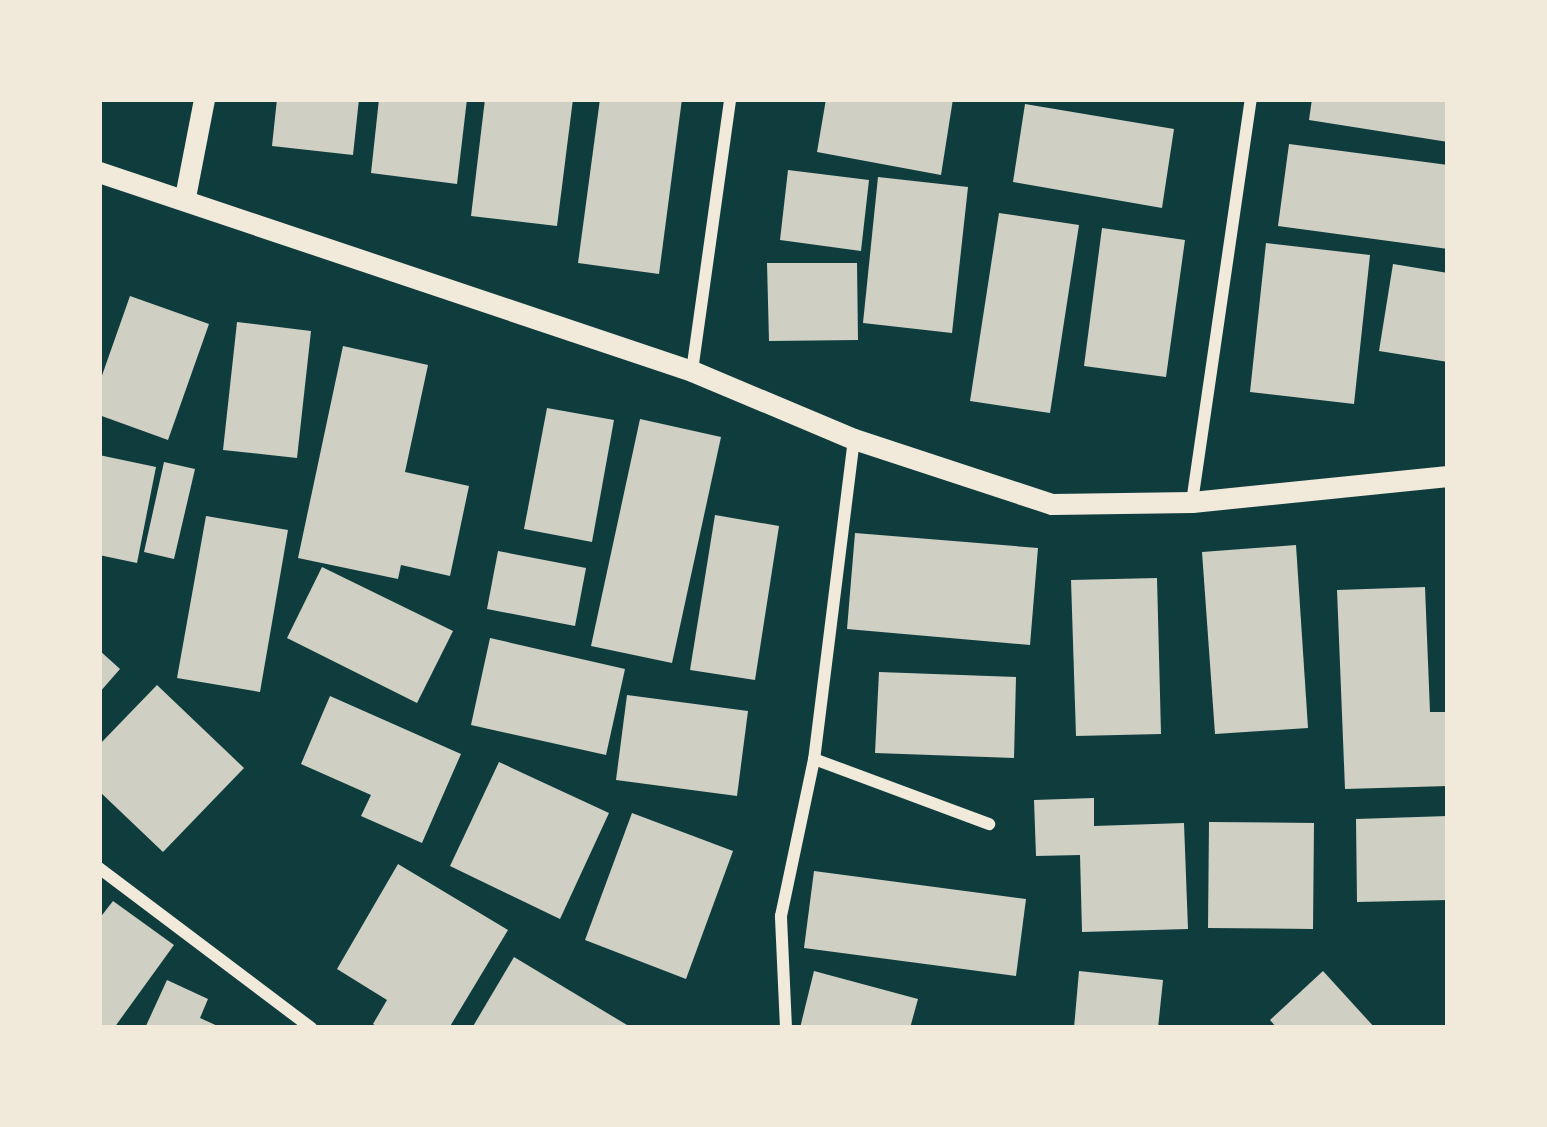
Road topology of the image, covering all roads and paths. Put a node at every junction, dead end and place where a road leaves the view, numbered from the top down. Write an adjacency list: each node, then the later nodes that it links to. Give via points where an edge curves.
1 (205, 99): 5 (street)
2 (730, 99): 6 (street)
3 (1251, 99): 9 (street)
4 (99, 172): 5 (street)
5 (185, 197): 6 (street)
6 (692, 371): 7 (street)
7 (854, 439): 9 (street, via 1052,504); 10 (street)
8 (1448, 476): 9 (street)
9 (1192, 502)
10 (814, 759): 11 (street); 14 (street, via 781,916)
11 (989, 824)
12 (99, 868): 13 (street)
13 (310, 1028)
14 (786, 1028)

